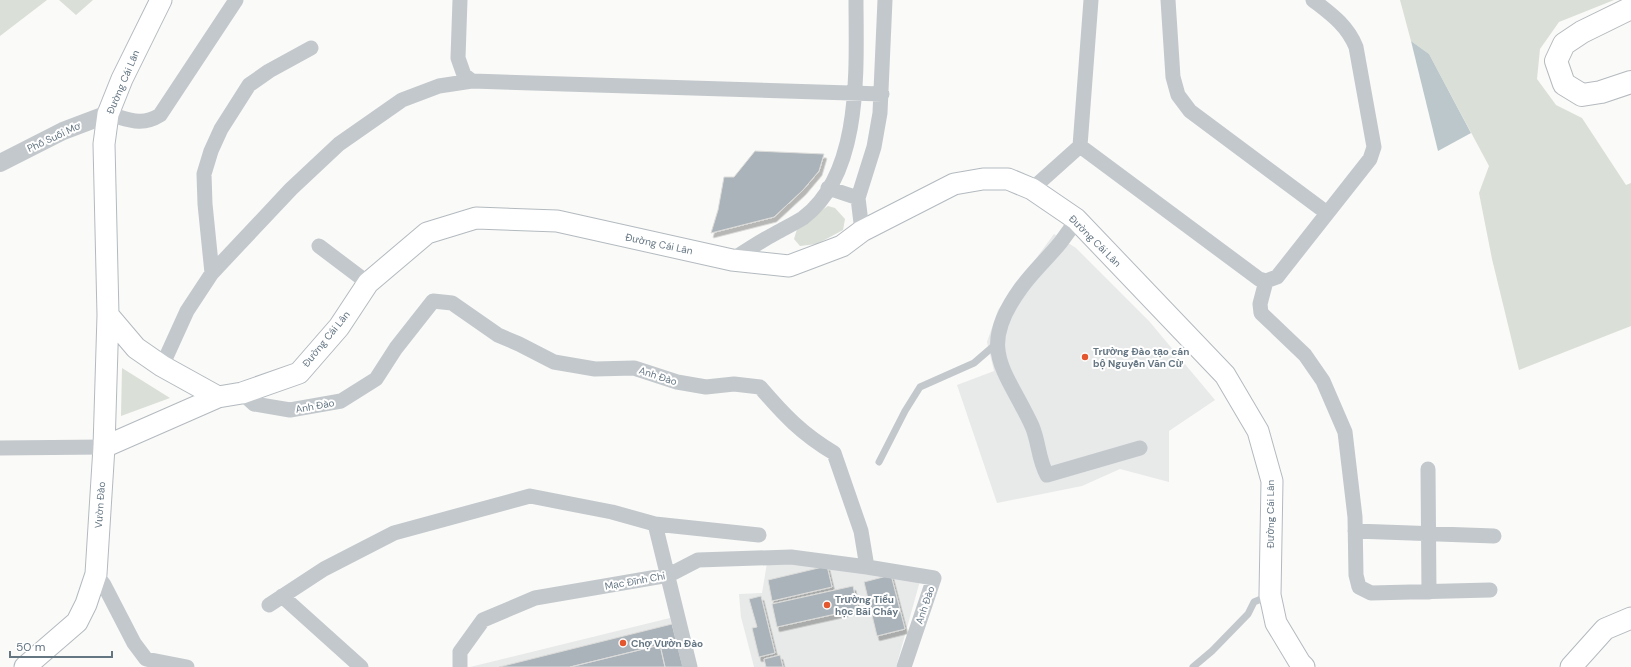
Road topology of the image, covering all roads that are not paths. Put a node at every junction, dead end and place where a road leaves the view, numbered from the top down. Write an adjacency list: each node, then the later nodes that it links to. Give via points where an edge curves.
1 (161, 0): 15 (main road, Đường Cái Lân)
2 (236, 0): 15 (street, via 160,115 139,122)
3 (460, 0): 11 (street, via 458,58 464,74)
4 (856, 0): 13 (street)
5 (885, 0): 14 (street)
6 (1091, 0): 16 (street)
7 (1168, 0): 21 (street, via 1173,77 1178,95 1190,111)
8 (1313, 0): 21 (street, via 1342,23 1351,34 1356,47 1374,147 1370,159)
9 (1631, 8): 12 (main road, via 1582,32 1564,44 1556,62 1564,84 1582,95)
10 (311, 48): 26 (street, via 249,85 221,129 211,151 204,174)
11 (472, 81): 13 (street); 26 (street, via 438,86 402,100 339,144 291,189)
12 (1631, 82)
13 (856, 93): 14 (street); 18 (street, via 844,153 838,171)
14 (882, 94): 20 (street, via 874,146)
15 (108, 114): 17 (street, Phố Suối Mơ, via 63,131); 29 (main road, Đường Cái Lân, via 104,144)
16 (1080, 146): 19 (street); 27 (street, via 1259,279)
17 (0, 164)
18 (828, 188): 20 (street); 25 (street, via 803,218)
19 (1032, 189): 22 (main road, Đường Cái Lân); 23 (main road, Đường Cái Lân, via 1008,179 983,179 954,184)
20 (858, 198): 23 (street)
21 (1327, 213): 27 (street, via 1276,277)
22 (1076, 220): 30 (street, via 1067,236 1021,287 1003,315); 49 (main road, Đường Cái Lân, via 1225,375 1258,431 1272,481)
23 (862, 231): 25 (main road, Đường Cái Lân, via 842,246 789,266)
24 (319, 246): 28 (street)
25 (732, 260): 28 (main road, Đường Cái Lân, via 557,221 476,218 427,233)
26 (212, 273): 31 (street, via 187,311)
27 (1266, 281): 40 (street, via 1260,304 1262,313 1305,355 1323,381 1345,432)
28 (368, 283): 32 (main road, Đường Cái Lân, via 339,327 299,373)
29 (108, 315): 31 (main road, via 136,348); 34 (main road, Vườn Đào)
30 (996, 344): 36 (street, via 1003,372 1032,428 1047,475); 37 (lane, via 974,363 920,387)
31 (162, 366): 33 (main road)
32 (242, 393): 33 (main road, Đường Cái Lân); 44 (street, Anh Đào, via 254,404 290,410 341,401 376,379 396,348 433,301 452,303 498,335 554,362 595,369 634,368 677,382 706,387 734,384 760,387 785,416 811,439 834,453 861,531)
33 (218, 397): 34 (main road, Đường Cái Lân)
34 (104, 447): 35 (street); 45 (main road, Vườn Đào)
35 (0, 448)
36 (1140, 448)
37 (879, 462)
38 (1428, 469): 41 (street)
39 (655, 524): 42 (street); 46 (street); 50 (street, via 612,512 530,496 394,533 324,569)
40 (1355, 531): 41 (street); 48 (street, via 1356,575 1359,587 1371,593)
41 (1428, 534): 43 (street); 48 (street)
42 (759, 535)
43 (1494, 536)
44 (867, 567): 46 (street, Mạc Đĩnh Chi, via 791,557 698,560); 58 (street, Anh Đào, via 934,578)
45 (96, 574): 53 (main road, Vườn Đào, via 77,622); 54 (street, via 134,643 146,659)
46 (669, 575): 56 (street, Mạc Đĩnh Chi, via 534,598 482,620 460,652); 57 (street)
47 (1490, 590): 48 (street)
48 (1429, 592)
49 (1270, 594): 59 (lane, via 1254,602 1248,614); 60 (main road, Đường Cái Lân, via 1276,623)
50 (282, 596): 51 (street); 55 (street)
51 (269, 605)
52 (1631, 618): 61 (main road, via 1605,629)
53 (25, 667)
54 (187, 667)
55 (361, 667)
56 (460, 667)
57 (690, 667)
58 (904, 667)
59 (1193, 667)
60 (1304, 667)
61 (1571, 667)

